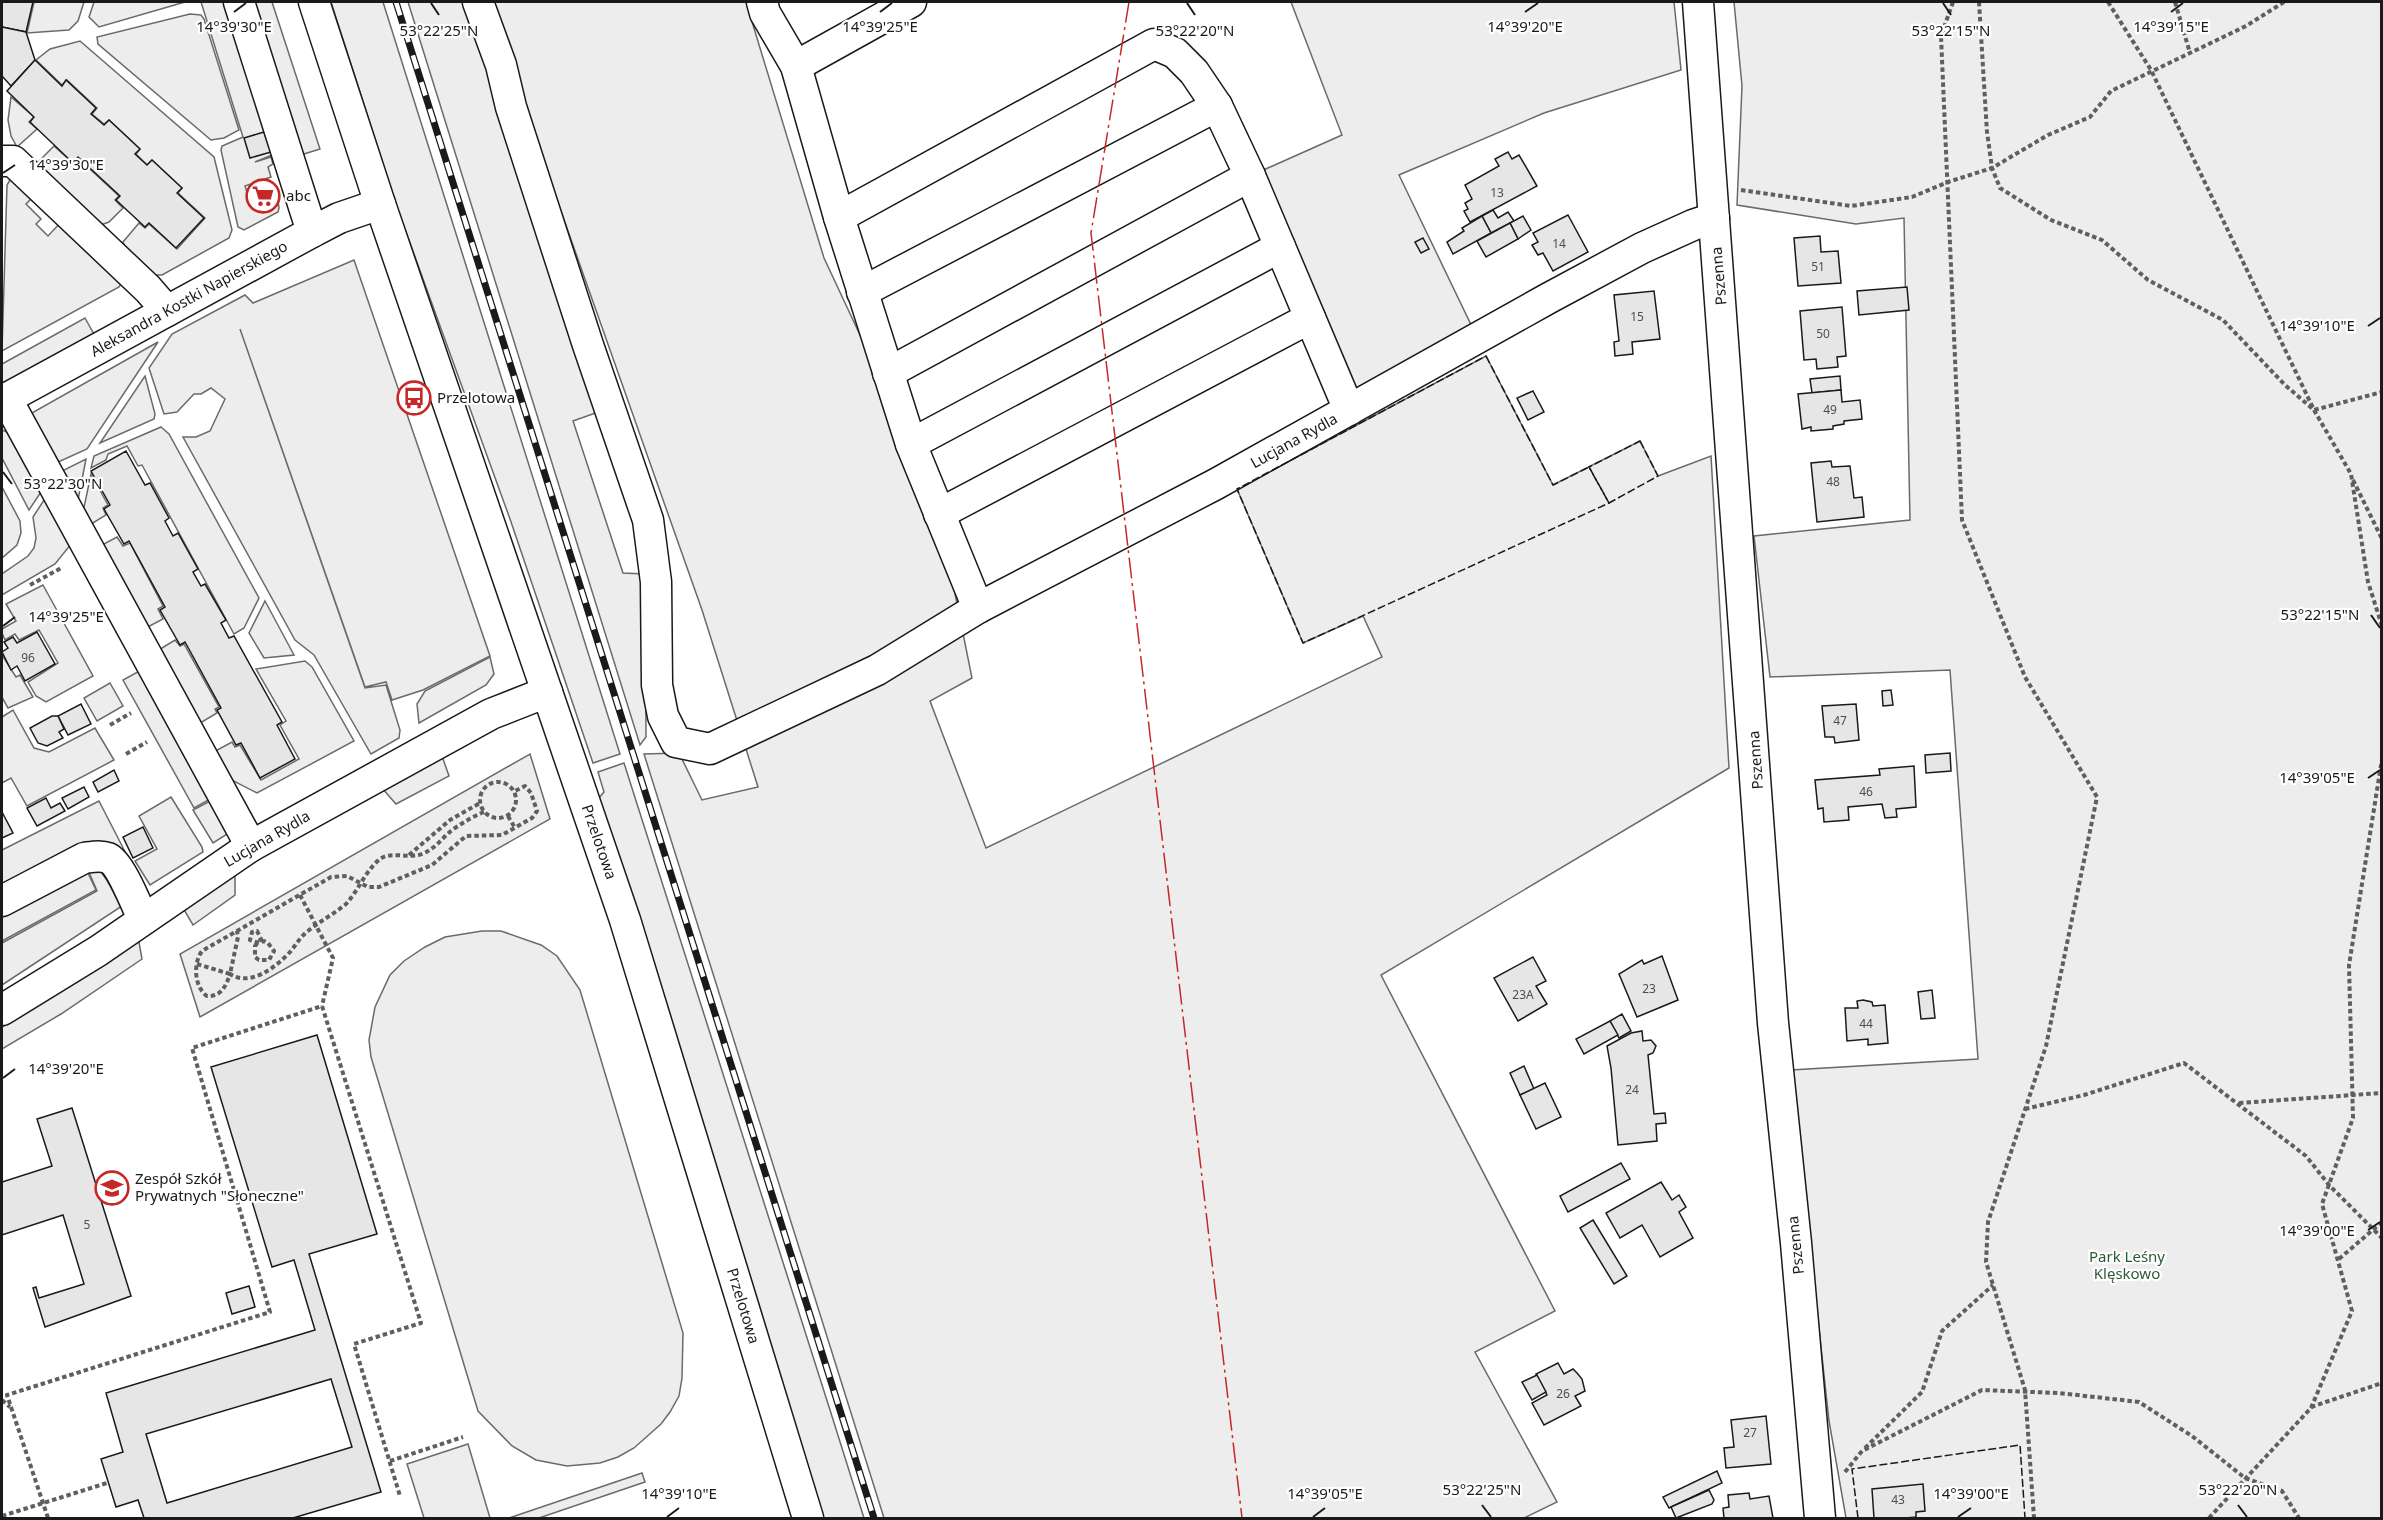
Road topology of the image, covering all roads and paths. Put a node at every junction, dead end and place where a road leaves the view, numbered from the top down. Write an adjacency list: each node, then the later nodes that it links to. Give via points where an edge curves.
1 (239, 2): 24 (street)
2 (314, 2): 21 (street, Przelotowa)
3 (478, 2): 42 (street, Lucjana Rydla, via 648,520 656,582 657,685 663,716 676,742 710,749 877,670)
4 (762, 2): 13 (street)
5 (911, 2): 13 (street)
6 (1698, 2): 19 (street, Pszenna)
7 (1953, 2): 20 (path, via 1941,36)
8 (1979, 2): 17 (path)
9 (2108, 2): 14 (path)
10 (2175, 2): 12 (path)
11 (2284, 2): 12 (path)
12 (2190, 53): 14 (path)
13 (796, 66): 22 (street)
14 (2151, 70): 17 (path, via 2111,91 2090,117 2048,135); 33 (path)
15 (1217, 106): 18 (street); 22 (street, via 1194,72 1175,53 1154,44); 26 (street)
16 (2, 160): 27 (street, via 13,161)
17 (1992, 168): 20 (path); 33 (path, via 2000,188 2050,220 2102,240 2148,280 2223,320)
18 (1250, 176): 25 (street); 29 (street)
19 (1712, 178): 20 (path, via 1747,193 1851,206 1912,197); 23 (street, Pszenna)
20 (1948, 182): 72 (path, via 1962,520 2025,677 2097,797 2046,1046)
21 (380, 204): 24 (street, Aleksandra Kostki Napierskiego); 44 (street, Przelotowa)
22 (839, 217): 26 (street)
23 (1714, 218): 32 (street, Lucjana Rydla, via 1642,248); 91 (street, Pszenna, via 1773,1023)
24 (312, 232): 27 (street, Aleksandra Kostki Napierskiego)
25 (1280, 247): 28 (street); 34 (street)
26 (862, 292): 29 (street)
27 (167, 311): 31 (street, Aleksandra Kostki Napierskiego)
28 (1310, 318): 32 (street); 36 (street)
29 (888, 373): 34 (street)
30 (2382, 392): 33 (path)
31 (4, 399): 55 (street)
32 (1349, 410): 42 (street, Lucjana Rydla)
33 (2314, 410): 35 (path)
34 (911, 444): 36 (street)
35 (2351, 474): 37 (path); 43 (path, via 2368,582)
36 (939, 514): 42 (street)
37 (2374, 525): 38 (path); 39 (path)
38 (2382, 527)
39 (2382, 539)
40 (63, 567): 41 (path)
41 (30, 585)
42 (978, 608)
43 (2382, 626)
44 (547, 692): 55 (street, Lucjana Rydla, via 491,714); 94 (street, Przelotowa, via 640,969)
45 (131, 713): 46 (path)
46 (110, 725)
47 (147, 742): 48 (path)
48 (126, 754)
49 (2382, 759): 70 (path, via 2349,964)
50 (514, 791): 51 (path, via 496,781 483,789); 53 (path, via 516,805); 54 (path, via 527,787 537,810 532,818)
51 (480, 803): 52 (path); 56 (path, via 450,820)
52 (484, 812): 53 (path, via 495,818); 56 (path, via 453,829 430,850)
53 (508, 816): 54 (path)
54 (515, 828): 57 (path, via 496,837 466,837 432,865 384,885 375,888)
55 (251, 846): 60 (street, Lucjana Rydla)
56 (408, 855): 57 (path, via 382,857)
57 (361, 884): 58 (path, via 347,876 335,876); 61 (path, via 346,904)
58 (300, 895): 61 (path); 62 (path)
59 (2, 902): 60 (street, via 84,858 97,856 109,858 117,867)
60 (143, 919): 68 (street, Lucjana Rydla, via 53,981)
61 (317, 925): 65 (path); 67 (path, via 332,953 333,964)
62 (237, 931): 64 (path, via 202,951); 66 (path)
63 (269, 960): 63 (path, via 255,957 259,943 264,941 272,946 274,951); 65 (path)
64 (197, 964): 66 (path); 66 (path, via 200,989 207,996 222,990)
65 (273, 966): 66 (path, via 248,980)
66 (230, 974)
67 (322, 1006): 82 (path, via 192,1048 270,1312 7,1395); 86 (path, via 421,1323 354,1344)
68 (2, 1010)
69 (2382, 1093): 70 (path)
70 (2352, 1094): 71 (path); 73 (path, via 2353,1118)
71 (2238, 1103): 72 (path, via 2184,1063 2084,1095); 73 (path, via 2306,1156)
72 (2024, 1109): 78 (path, via 1988,1222 1986,1262)
73 (2329, 1185): 75 (path); 77 (path, via 2322,1204)
74 (2382, 1221): 75 (path)
75 (2374, 1231): 76 (path); 77 (path)
76 (2382, 1239)
77 (2339, 1259): 83 (path, via 2352,1311)
78 (1993, 1285): 80 (path); 85 (path, via 1942,1331 1922,1392)
79 (2382, 1383): 83 (path)
80 (2025, 1390): 85 (path, via 1982,1390); 87 (path, via 2139,1402); 95 (path)
81 (2, 1400): 82 (path)
82 (12, 1407): 90 (path)
83 (2311, 1408): 87 (path)
84 (463, 1437): 86 (path)
85 (1862, 1451): 91 (path)
86 (390, 1461): 89 (path)
87 (2246, 1478): 96 (path); 97 (path, via 2282,1491)
88 (107, 1483): 90 (path)
89 (400, 1496)
90 (44, 1503): 92 (path); 93 (path)
91 (1820, 1511)
92 (2, 1516)
93 (48, 1518)
94 (808, 1518)
95 (2034, 1518)
96 (2209, 1518)
97 (2299, 1518)

